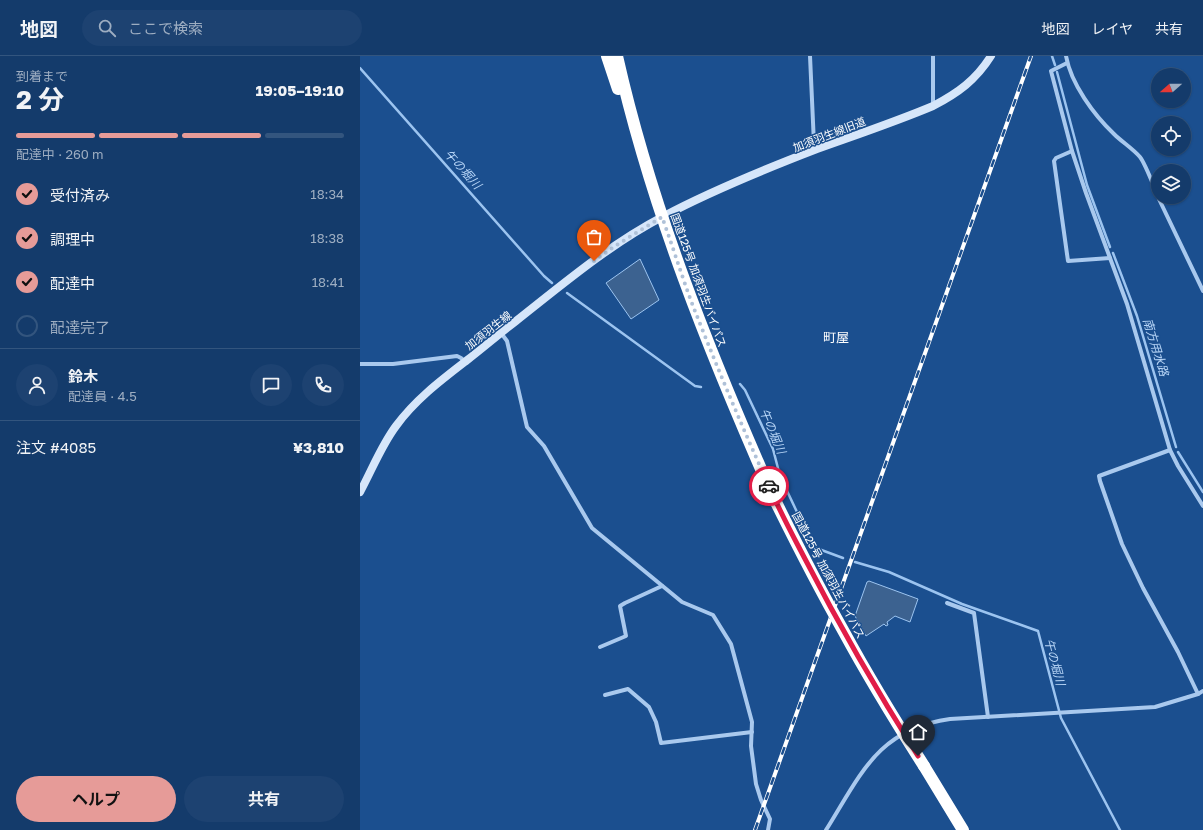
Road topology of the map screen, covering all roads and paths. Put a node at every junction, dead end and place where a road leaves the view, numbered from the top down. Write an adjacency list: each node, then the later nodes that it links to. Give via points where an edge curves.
1 (810, 56): 8 (street)
2 (932, 56): 7 (street)
3 (991, 56): 7 (main road, 加須羽生線旧道, via 971,81)
4 (1066, 56): 6 (street)
5 (610, 57): 12 (highway, 国道125号 加須羽生バイパス)
6 (1067, 63): 9 (street, via 1051,71); 10 (street, via 1091,109 1113,134 1141,158)
7 (933, 106): 8 (main road, 加須羽生線旧道)
8 (816, 150): 12 (main road, 加須羽生線旧道, via 746,177)
9 (1072, 152): 13 (street); 13 (street, via 1054,160 1068,260)
10 (1151, 180)
11 (1162, 204): 14 (street)
12 (662, 217): 15 (main road, 加須羽生線, via 615,246); 31 (highway, 国道125号 加須羽生バイパス, bridge, via 711,352 771,492 844,633)
13 (1110, 258): 18 (street, via 1127,304)
14 (1203, 291)
15 (501, 333): 16 (main road, 加須羽生線); 21 (street, via 507,341 527,427 544,446 592,528)
16 (465, 362): 17 (street, via 457,356 393,364); 19 (main road, 加須羽生線, via 413,404 388,438)
17 (360, 364)
18 (1170, 450): 20 (street); 25 (street, via 1099,476 1122,544)
19 (360, 492)
20 (1203, 506)
21 (662, 586): 23 (street, via 620,606 626,636); 28 (street, via 682,602 713,615 731,644 752,722)
22 (947, 604): 27 (street, via 974,613)
23 (600, 647)
24 (1203, 692): 25 (street)
25 (1198, 694): 27 (street, via 1155,707)
26 (606, 695): 28 (street, via 628,689 649,707 656,722 660,743)
27 (988, 717): 30 (street, via 930,723 899,735 879,751 864,769)
28 (752, 732): 29 (street, via 751,746 756,784 770,819)
29 (768, 830)
30 (826, 830)
31 (963, 830)

